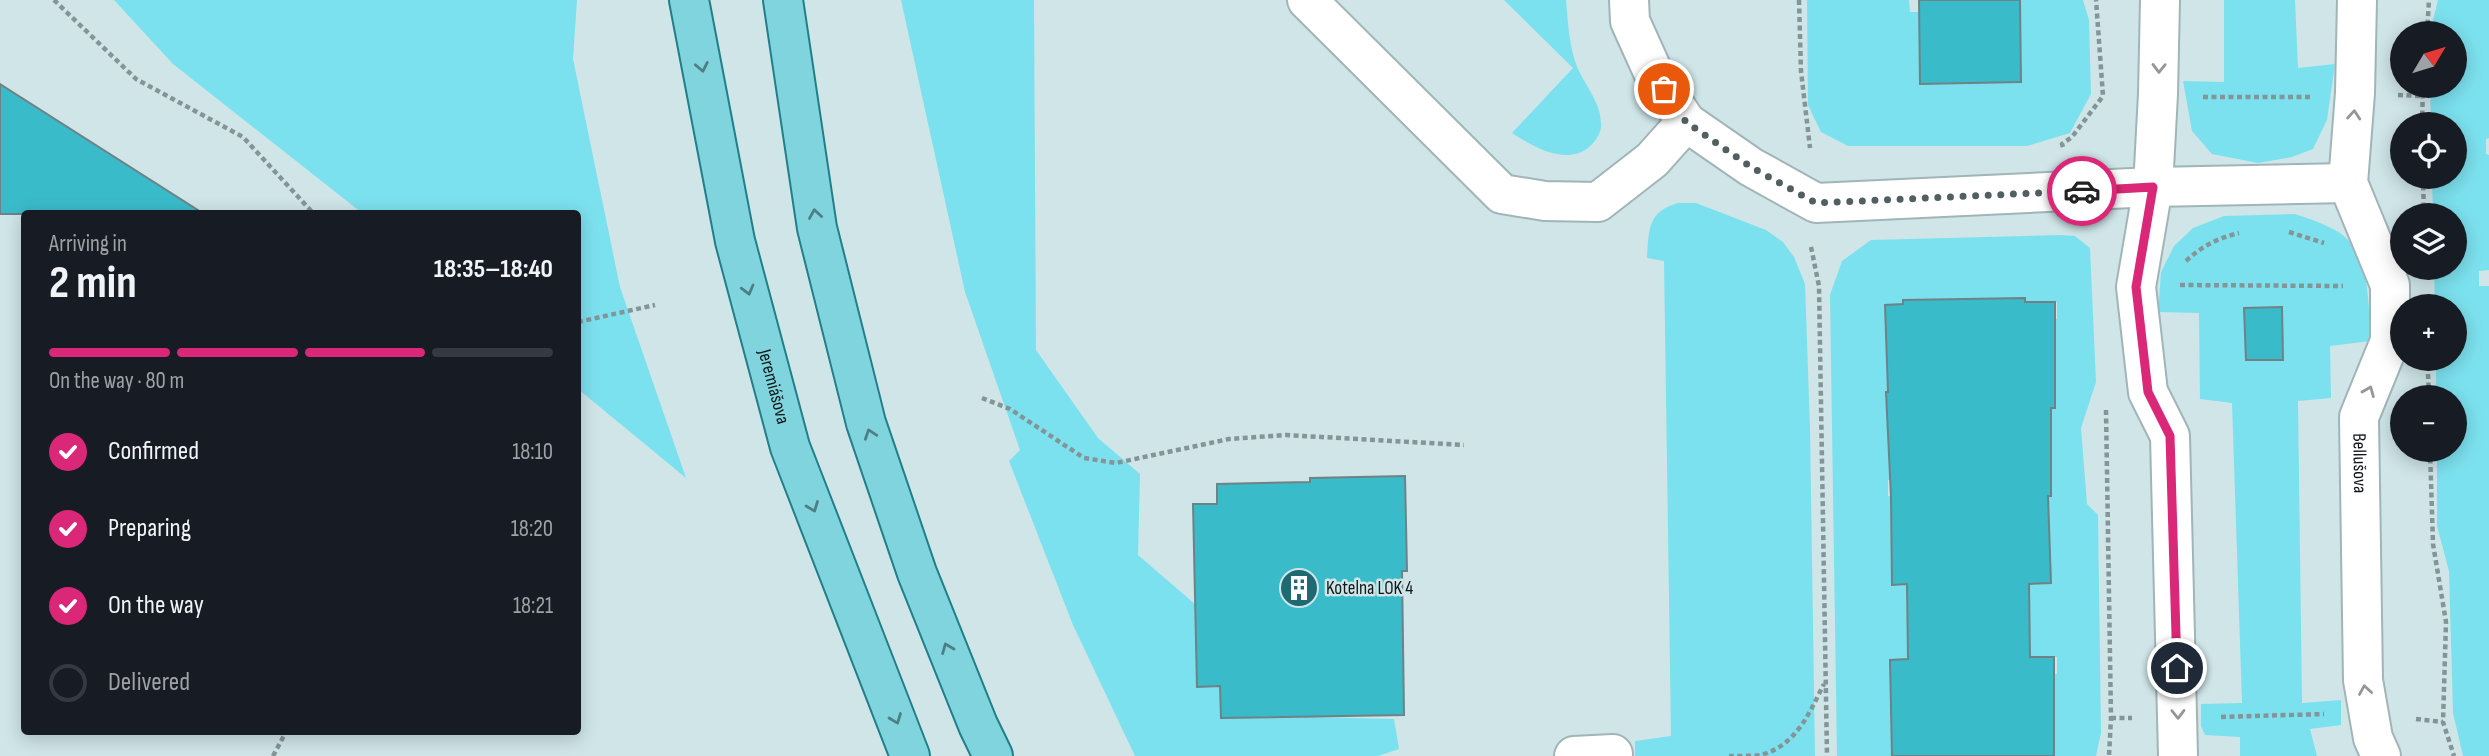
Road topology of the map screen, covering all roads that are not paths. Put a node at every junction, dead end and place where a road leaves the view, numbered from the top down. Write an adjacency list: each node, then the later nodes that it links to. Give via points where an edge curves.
1 (690, 0): 11 (main road, Jeremiášova, one-way to 11, via 735,242 790,447)
2 (783, 0): 12 (main road, one-way to 2, via 917,573 866,423 817,228)
3 (1307, 0): 7 (street, via 1502,194 1598,202 1652,160)
4 (1629, 0): 7 (street, via 1630,20 1653,72)
5 (2160, 0): 9 (street, one-way to 9)
6 (2357, 0): 8 (street, Bellušova, one-way to 6, via 2356,93)
7 (1686, 122): 9 (street, via 1751,167 1816,203)
8 (2348, 183): 9 (street); 15 (street, Bellušova, one-way to 8, via 2373,738 2363,680 2359,416 2390,341 2389,285)
9 (2153, 187): 14 (street, one-way to 14, via 2148,392 2170,436)
10 (1613, 754): 13 (street)
11 (910, 756)
12 (993, 756)
13 (1574, 756)
14 (2178, 756)
15 (2381, 756)

